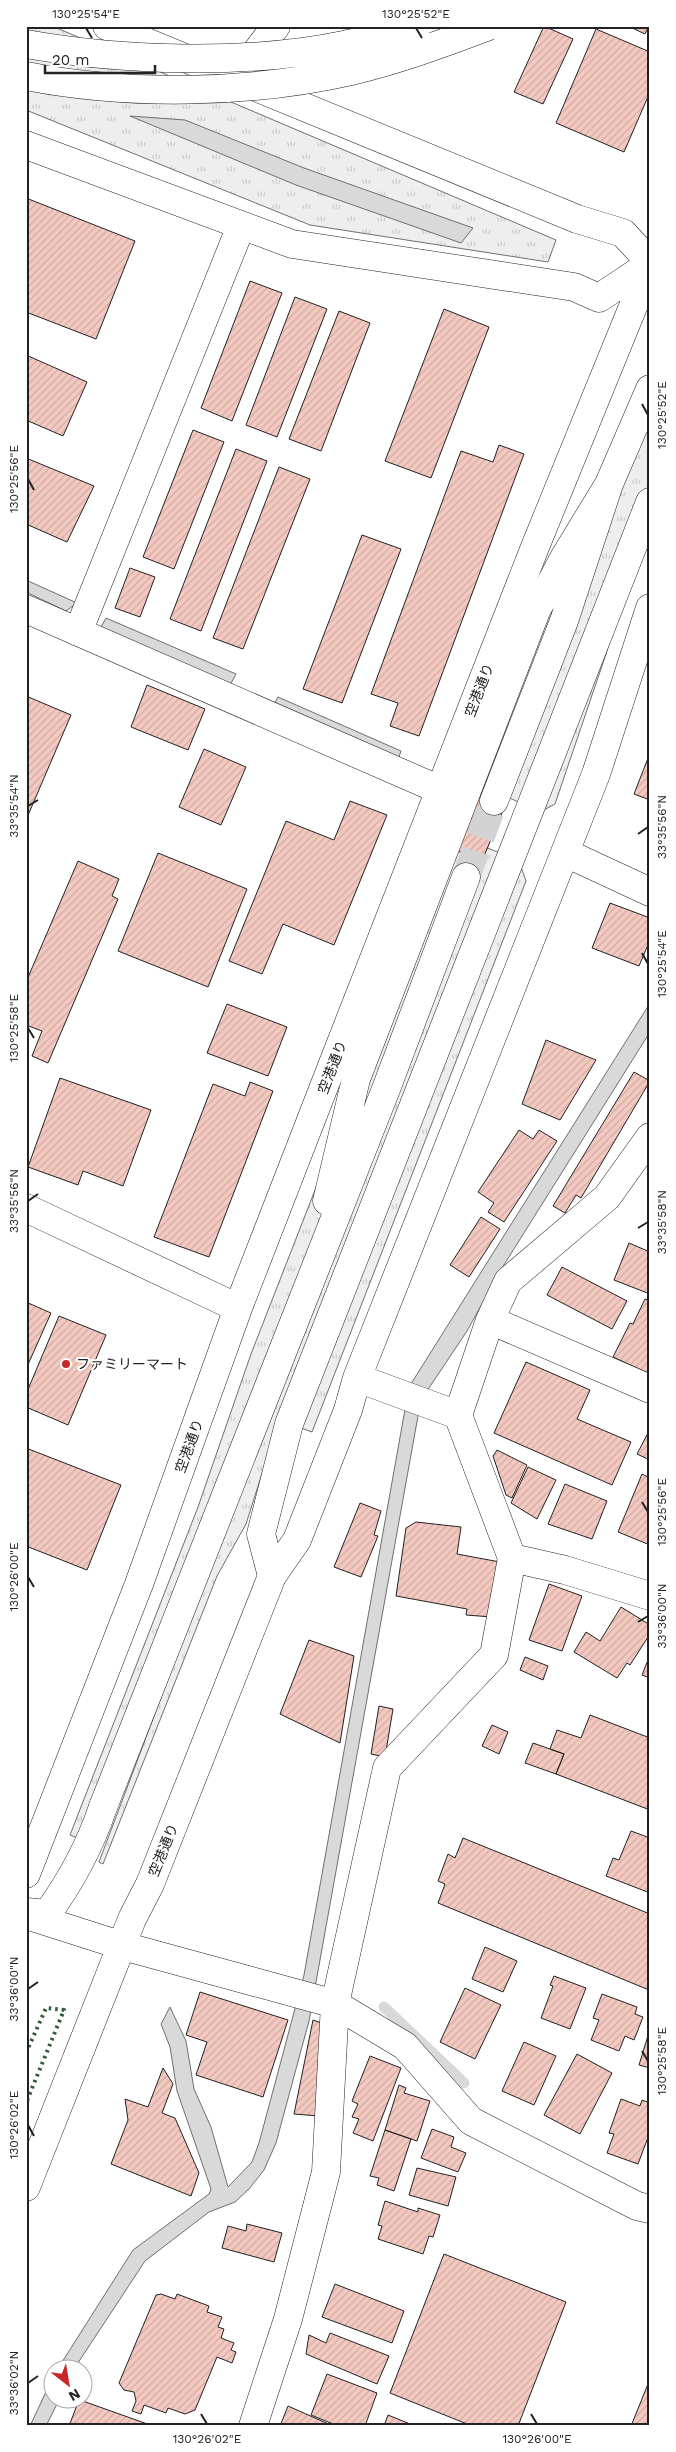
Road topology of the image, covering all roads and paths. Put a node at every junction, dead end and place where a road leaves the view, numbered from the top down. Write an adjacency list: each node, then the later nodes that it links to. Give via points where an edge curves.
1 (107, 26): 7 (main road)
2 (276, 26): 7 (main road)
3 (417, 26): 5 (main road, bridge, via 342,45 224,58 70,52)
4 (489, 26): 6 (main road, bridge, via 430,48 351,71 282,82 220,88 150,89 68,84)
5 (26, 44)
6 (26, 76)
7 (236, 79): 10 (main road, via 577,219 623,233)
8 (26, 145): 9 (main road)
9 (241, 226): 10 (main road, via 292,244 574,287 599,298); 16 (main road)
10 (650, 264): 17 (main road, 空港通り)
11 (650, 388): 12 (main road)
12 (609, 484): 18 (main road, via 564,621); 24 (main road, via 536,611 356,1078)
13 (650, 502): 31 (main road, via 289,1424 261,1534)
14 (650, 608): 19 (main road, 空港通り, via 596,774)
15 (26, 609): 16 (main road)
16 (78, 632): 17 (main road)
17 (440, 790): 25 (main road, 空港通り)
18 (494, 801)
19 (566, 853): 21 (main road); 27 (main road, 空港通り)
20 (466, 877): 24 (main road)
21 (650, 892)
22 (650, 1137): 26 (main road, via 608,1197 508,1281)
23 (26, 1208): 25 (main road)
24 (306, 1293): 34 (main road, via 95,1832 69,1884 46,1914)
25 (238, 1308): 33 (main road, 空港通り, via 139,1584)
26 (490, 1320): 28 (main road); 29 (main road)
27 (357, 1378): 29 (main road); 31 (main road, 空港通り, via 348,1410 297,1540)
28 (650, 1389)
29 (458, 1415): 30 (main road)
30 (512, 1558): 32 (main road, via 565,1570); 36 (main road, via 494,1655 387,1768)
31 (272, 1576): 35 (main road, 空港通り)
32 (650, 1596)
33 (26, 1874)
34 (26, 1913): 35 (main road)
35 (123, 1946): 36 (main road); 37 (main road, 空港通り)
36 (316, 1998): 38 (main road, via 405,2046 471,2121 637,2206); 39 (main road, via 326,2172 288,2319)
37 (26, 2187)
38 (650, 2209)
39 (253, 2426)

